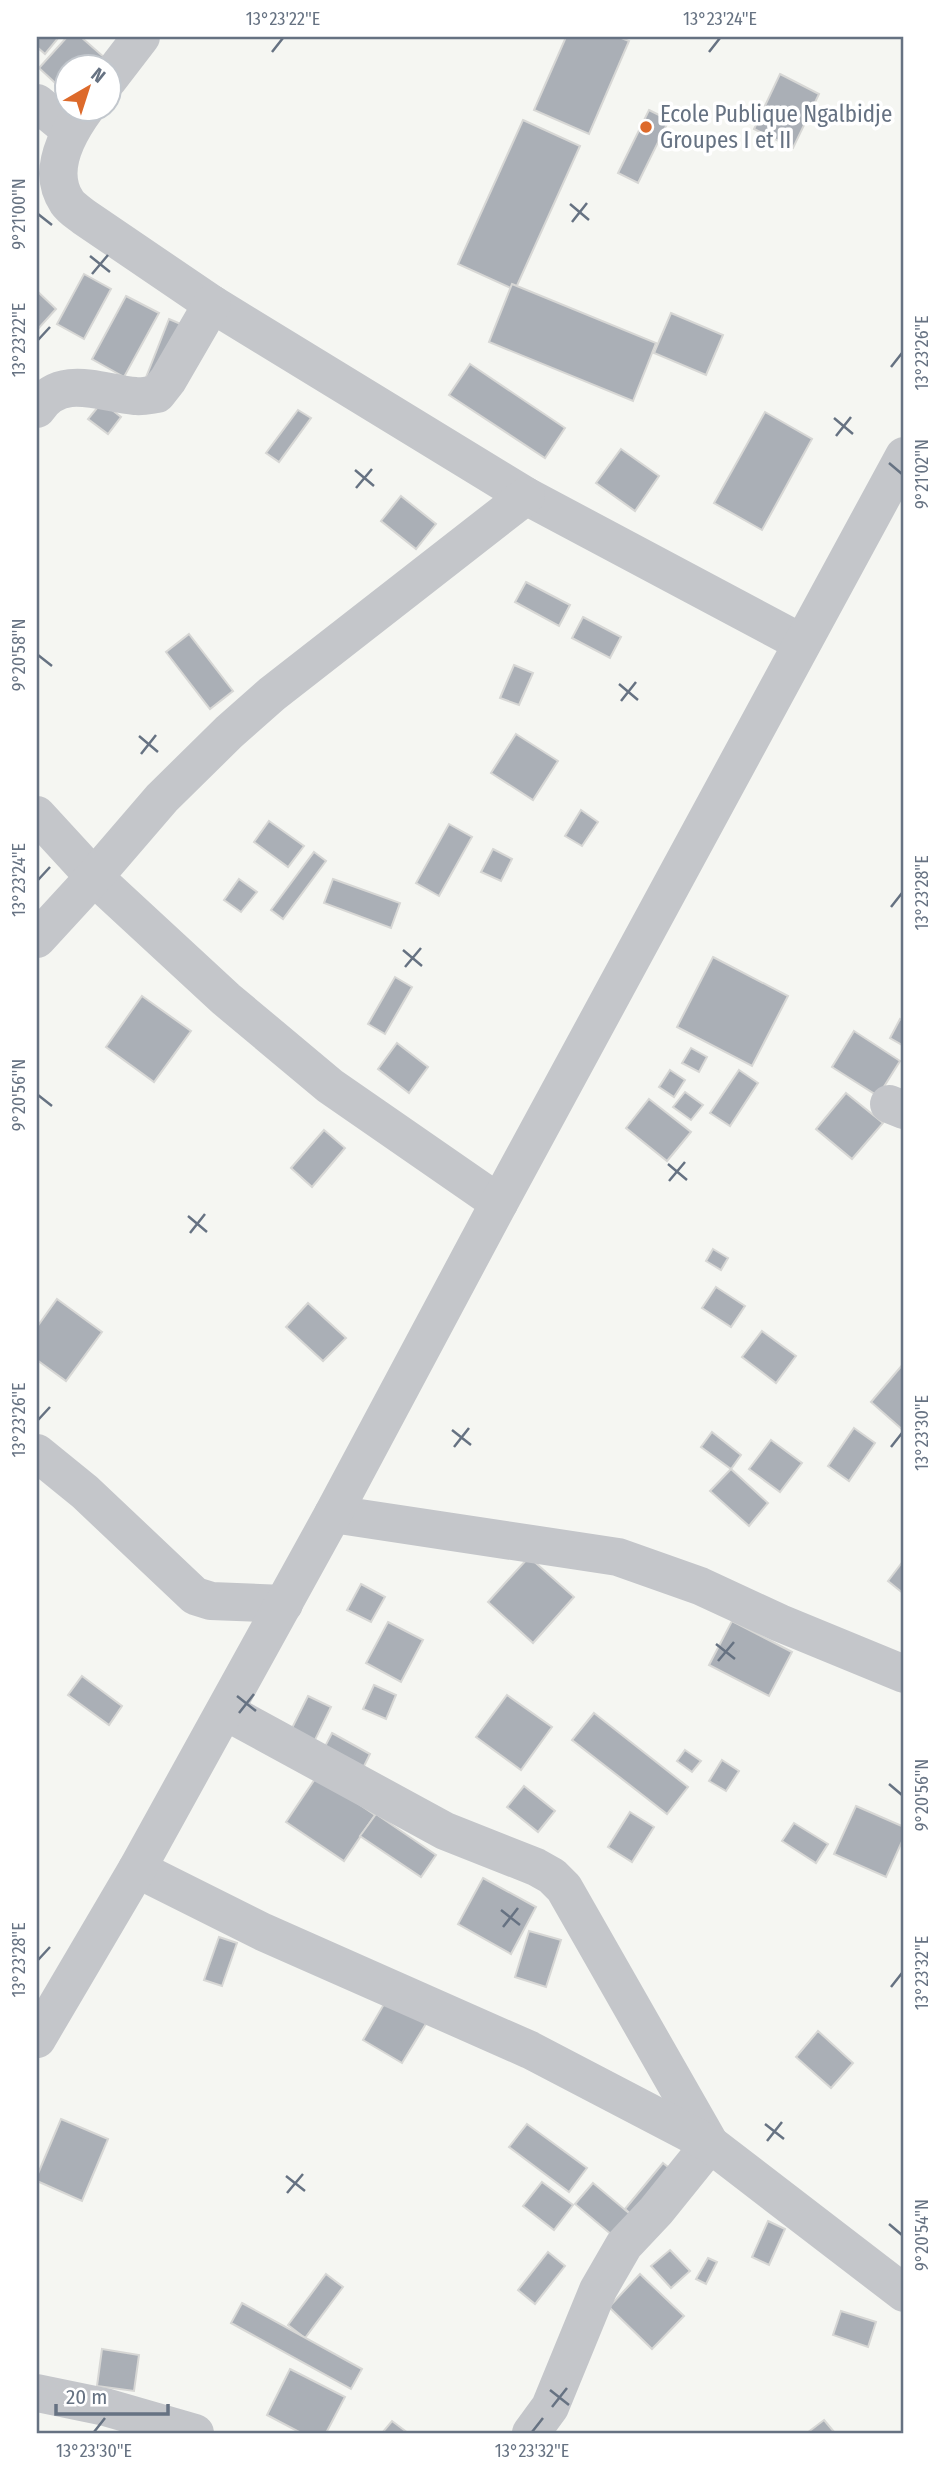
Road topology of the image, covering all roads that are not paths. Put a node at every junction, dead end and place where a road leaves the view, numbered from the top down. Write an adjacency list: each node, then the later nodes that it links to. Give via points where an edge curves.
1 (141, 37): 2 (street)
2 (122, 62)
3 (76, 122): 4 (street, via 61,151 58,180 67,203)
4 (212, 304): 5 (street, via 157,394 137,397 81,387 58,390); 7 (street)
5 (37, 410)
6 (904, 456): 8 (street)
7 (526, 496): 8 (street); 10 (street, via 272,694 162,798)
8 (802, 643): 12 (street)
9 (37, 815): 10 (street)
10 (94, 877): 11 (street); 12 (street, via 226,999 330,1086)
11 (37, 939)
12 (499, 1203): 14 (street)
13 (37, 1453): 15 (street, via 195,1596 211,1601)
14 (333, 1514): 15 (street); 16 (street, via 618,1557 700,1586)
15 (284, 1604): 17 (street)
16 (904, 1674)
17 (225, 1711): 18 (street); 20 (street, via 445,1831 552,1876 564,1888)
18 (137, 1869): 19 (street); 20 (street, via 263,1932 530,2050)
19 (37, 2039)
20 (710, 2144): 21 (street); 24 (street, via 624,2245 598,2290 550,2407)
21 (904, 2292)
22 (37, 2393): 23 (street)
23 (195, 2433)
24 (531, 2433)

